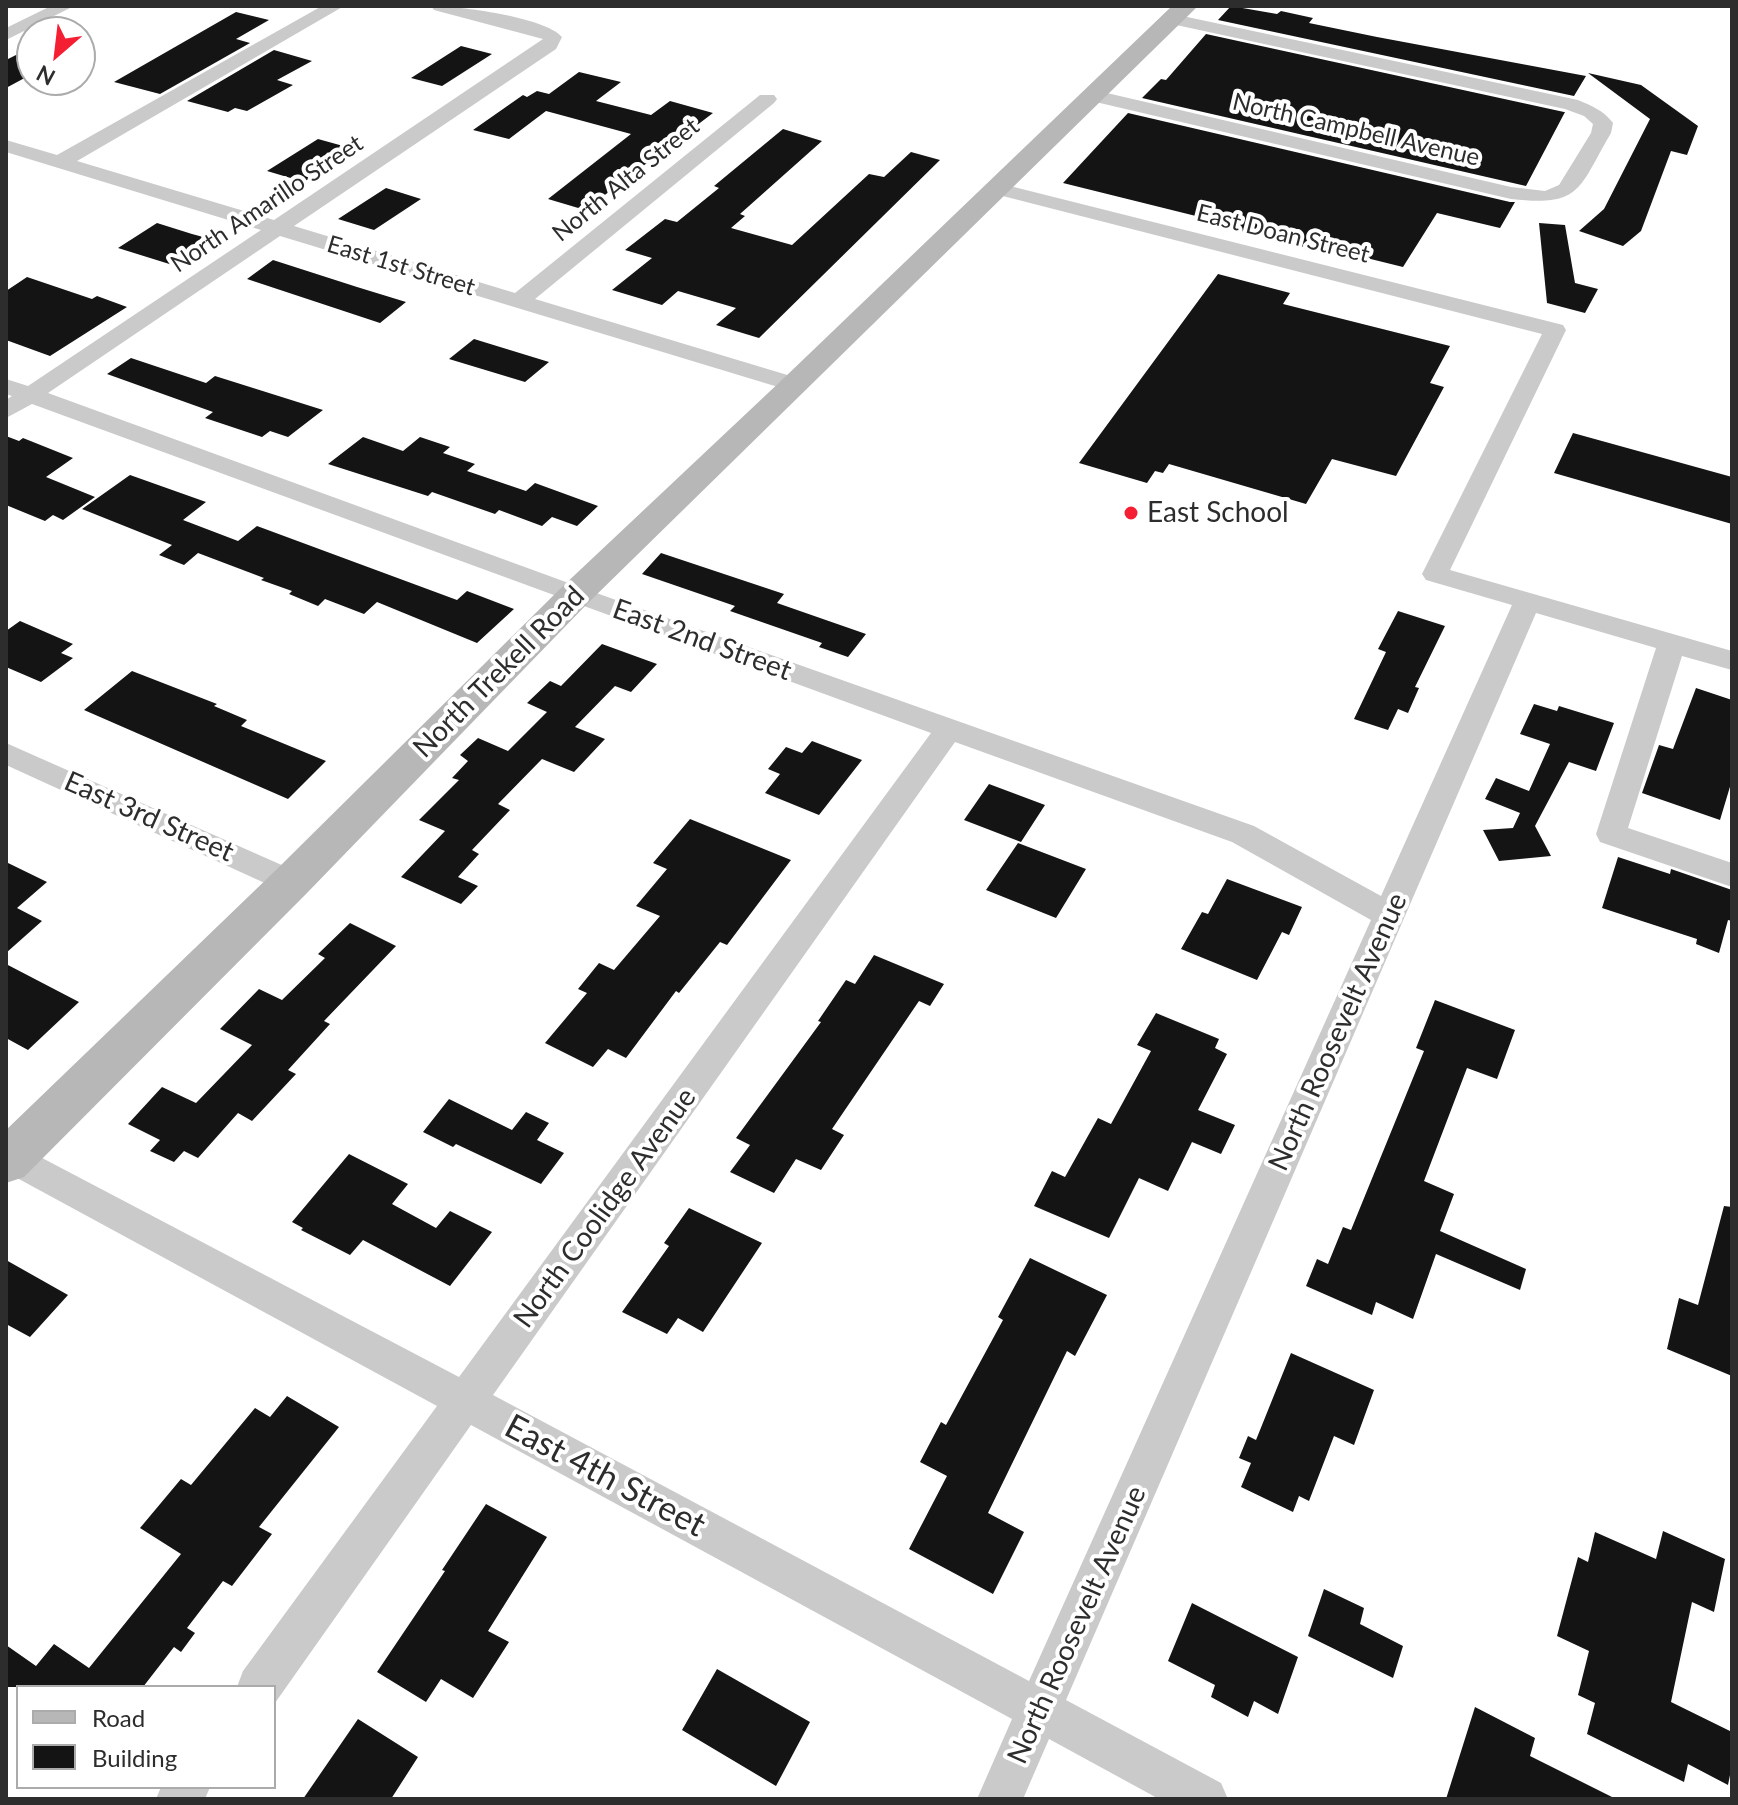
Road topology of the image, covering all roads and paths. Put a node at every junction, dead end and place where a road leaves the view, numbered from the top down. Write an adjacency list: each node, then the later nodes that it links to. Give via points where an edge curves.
1 (65, 6): 5 (street)
2 (335, 6): 9 (street)
3 (440, 6): 11 (street, North Amarillo Street, via 553,37 549,45)
4 (1179, 12): 6 (main road, North Trekell Road); 6 (street, North Campbell Avenue, via 1571,104 1603,123 1601,133 1567,189 1547,197)
5 (6, 35)
6 (1094, 96): 10 (main road, North Trekell Road)
7 (767, 99): 12 (street, North Alta Street)
8 (6, 146): 9 (street, East 1st Street)
9 (60, 162): 11 (street, East 1st Street)
10 (998, 189): 13 (main road, North Trekell Road); 17 (street, East Doan Street, via 1555,330 1435,574)
11 (278, 228): 12 (street, East 1st Street); 14 (street, North Amarillo Street)
12 (519, 301): 13 (street, East 1st Street)
13 (796, 385): 16 (main road, North Trekell Road)
14 (18, 390): 15 (street, North Amarillo Street); 16 (street, East 2nd Street)
15 (6, 411)
16 (575, 595): 20 (street, East 2nd Street); 24 (main road, North Trekell Road)
17 (1527, 602): 18 (street); 25 (street, North Roosevelt Avenue)
18 (1672, 643): 19 (street); 23 (street, via 1611,834)
19 (1732, 661)
20 (950, 728): 25 (street, East 2nd Street, via 1243,834); 27 (street, North Coolidge Avenue)
21 (18, 758): 22 (street); 24 (street, East 3rd Street)
22 (6, 784)
23 (1732, 875)
24 (291, 882): 26 (main road, North Trekell Road)
25 (1389, 915): 29 (street, North Roosevelt Avenue)
26 (8, 1157): 27 (street, East 4th Street)
27 (465, 1401): 28 (street, North Coolidge Avenue); 29 (street, East 4th Street)
28 (260, 1685)
29 (1039, 1710): 30 (street, North Roosevelt Avenue); 31 (street, East 4th Street)
30 (1000, 1799)
31 (1205, 1799)

